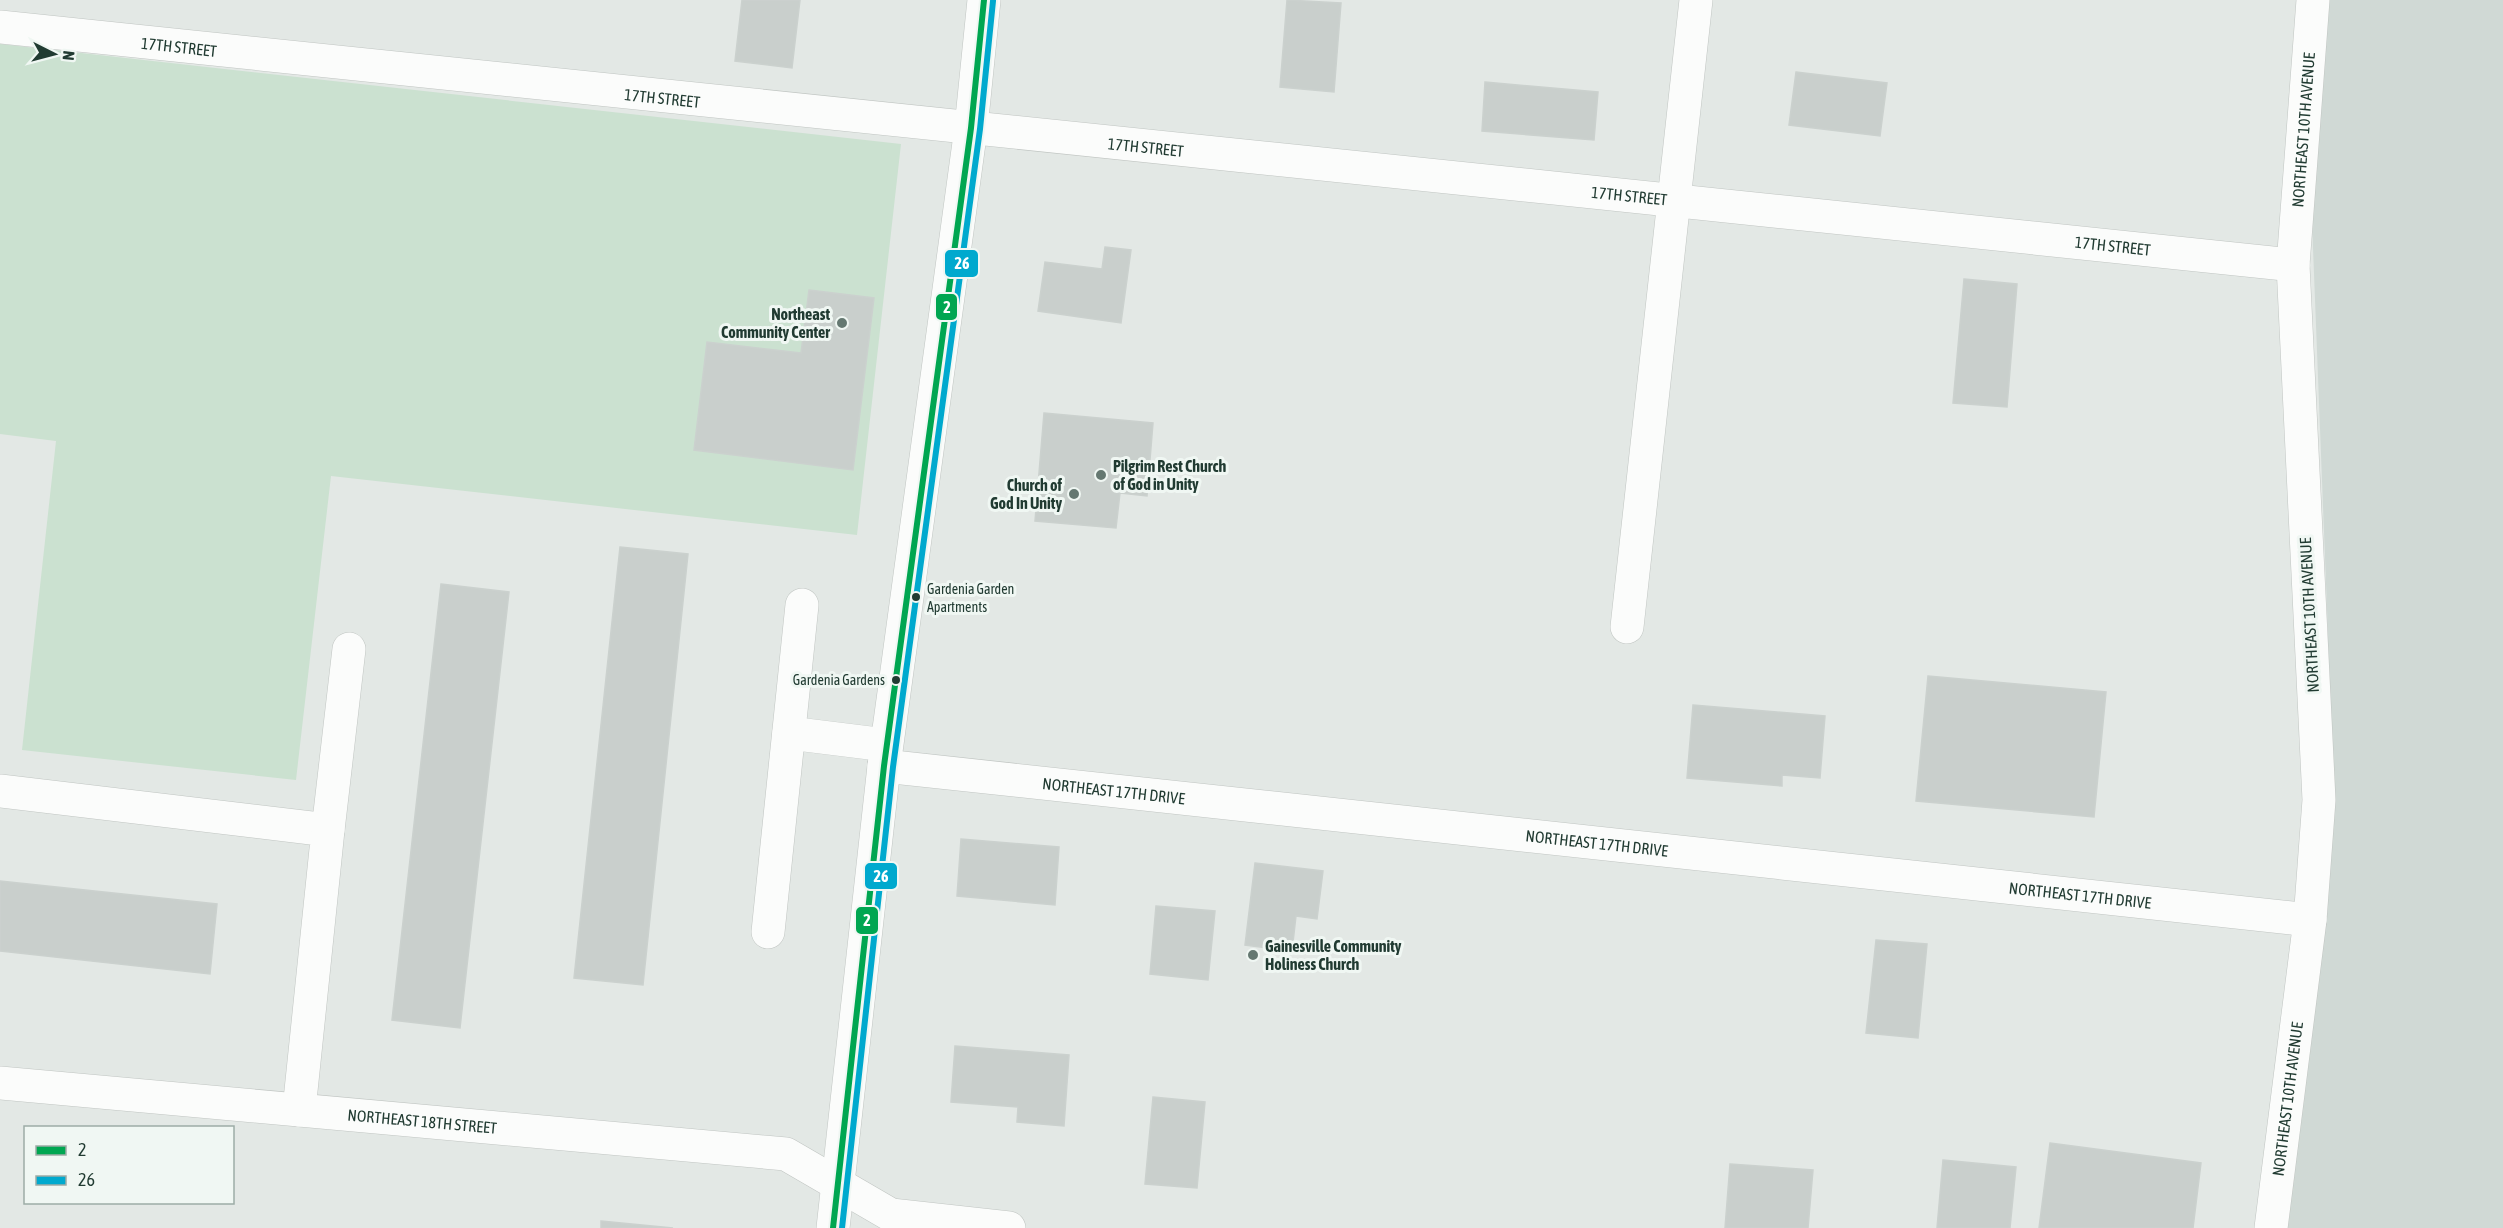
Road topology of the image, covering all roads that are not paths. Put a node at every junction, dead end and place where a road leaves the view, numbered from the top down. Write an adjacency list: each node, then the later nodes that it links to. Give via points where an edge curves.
1 (984, 0): 5 (street)
2 (1696, 0): 6 (street)
3 (2313, 0): 7 (street, NORTHEAST 10TH AVENUE)
4 (0, 27): 5 (street, 17TH STREET)
5 (971, 128): 6 (street, 17TH STREET); 12 (street)
6 (1673, 200): 7 (street, 17TH STREET); 9 (street)
7 (2293, 265): 15 (street, NORTHEAST 10TH AVENUE, via 2319,800)
8 (802, 605): 11 (street)
9 (1628, 627)
10 (349, 649): 14 (street)
11 (789, 733): 12 (street, NORTHEAST 17TH DRIVE); 16 (street)
12 (885, 756): 15 (street, NORTHEAST 17TH DRIVE); 19 (street)
13 (0, 791): 14 (street)
14 (328, 830): 18 (street)
15 (2310, 920): 22 (street, NORTHEAST 10TH AVENUE)
16 (768, 932)
17 (0, 1083): 18 (street, NORTHEAST 18TH STREET)
18 (299, 1110): 19 (street, NORTHEAST 18TH STREET, via 786,1154)
19 (837, 1183): 20 (street); 21 (street, NORTHEAST 18TH STREET, via 891,1215)
20 (832, 1228)
21 (1009, 1228)
22 (2271, 1228)

